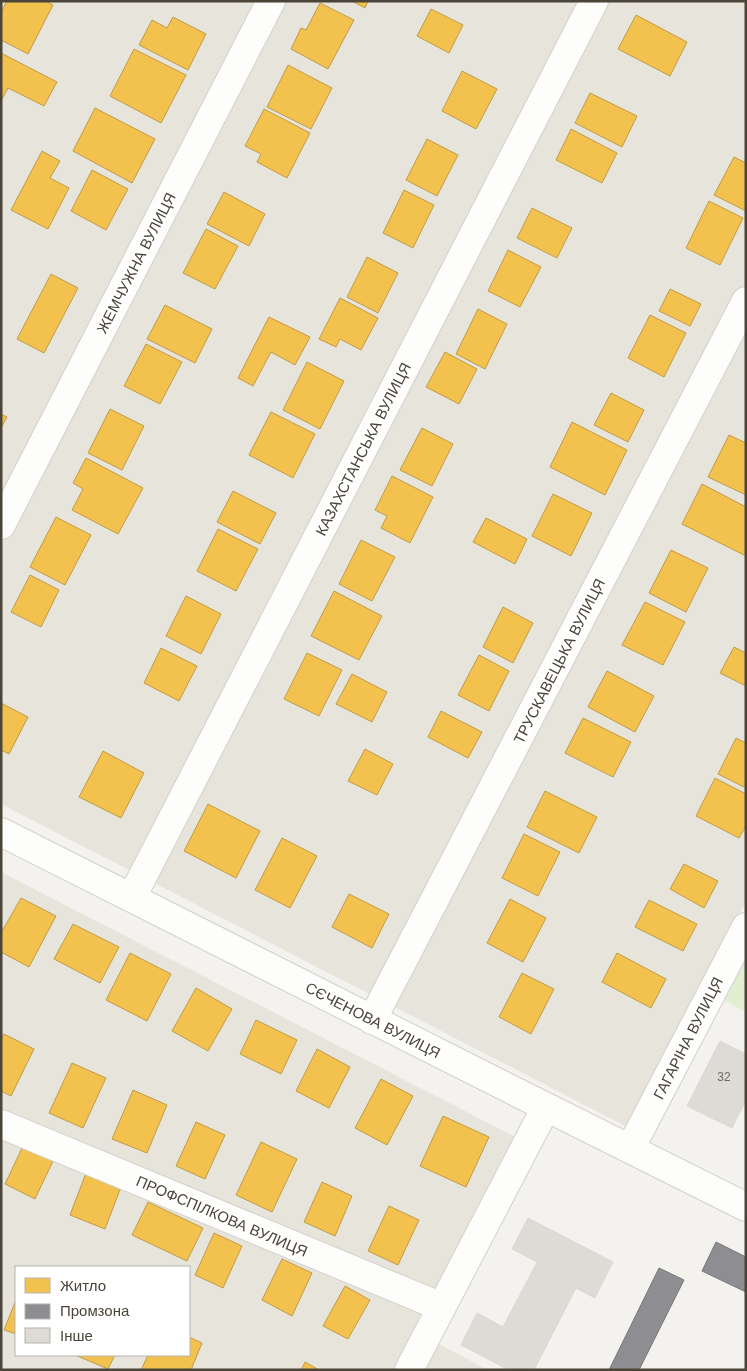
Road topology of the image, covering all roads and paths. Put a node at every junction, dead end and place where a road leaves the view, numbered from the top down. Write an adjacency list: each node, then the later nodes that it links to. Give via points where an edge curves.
1 (271, 1): 4 (street, ЖЕМЧУЖНА ВУЛИЦЯ)
2 (594, 1): 6 (street, КАЗАХСТАНСЬКА ВУЛИЦЯ)
3 (746, 301): 8 (street, ТРУСКАВЕЦЬКА ВУЛИЦЯ)
4 (1, 525)
5 (1, 832): 6 (street, СЄЧЕНОВА ВУЛИЦЯ)
6 (132, 897): 8 (street, СЄЧЕНОВА ВУЛИЦЯ)
7 (746, 927): 11 (street, ГАГАРІНА ВУЛИЦЯ)
8 (372, 1020): 9 (street, СЄЧЕНОВА ВУЛИЦЯ)
9 (546, 1107): 11 (street, СЄЧЕНОВА ВУЛИЦЯ); 13 (street)
10 (1, 1124): 13 (street, ПРОФСПІЛКОВА ВУЛИЦЯ)
11 (630, 1149): 12 (street, СЄЧЕНОВА ВУЛИЦЯ)
12 (746, 1207)
13 (442, 1307): 14 (street)
14 (409, 1370)

